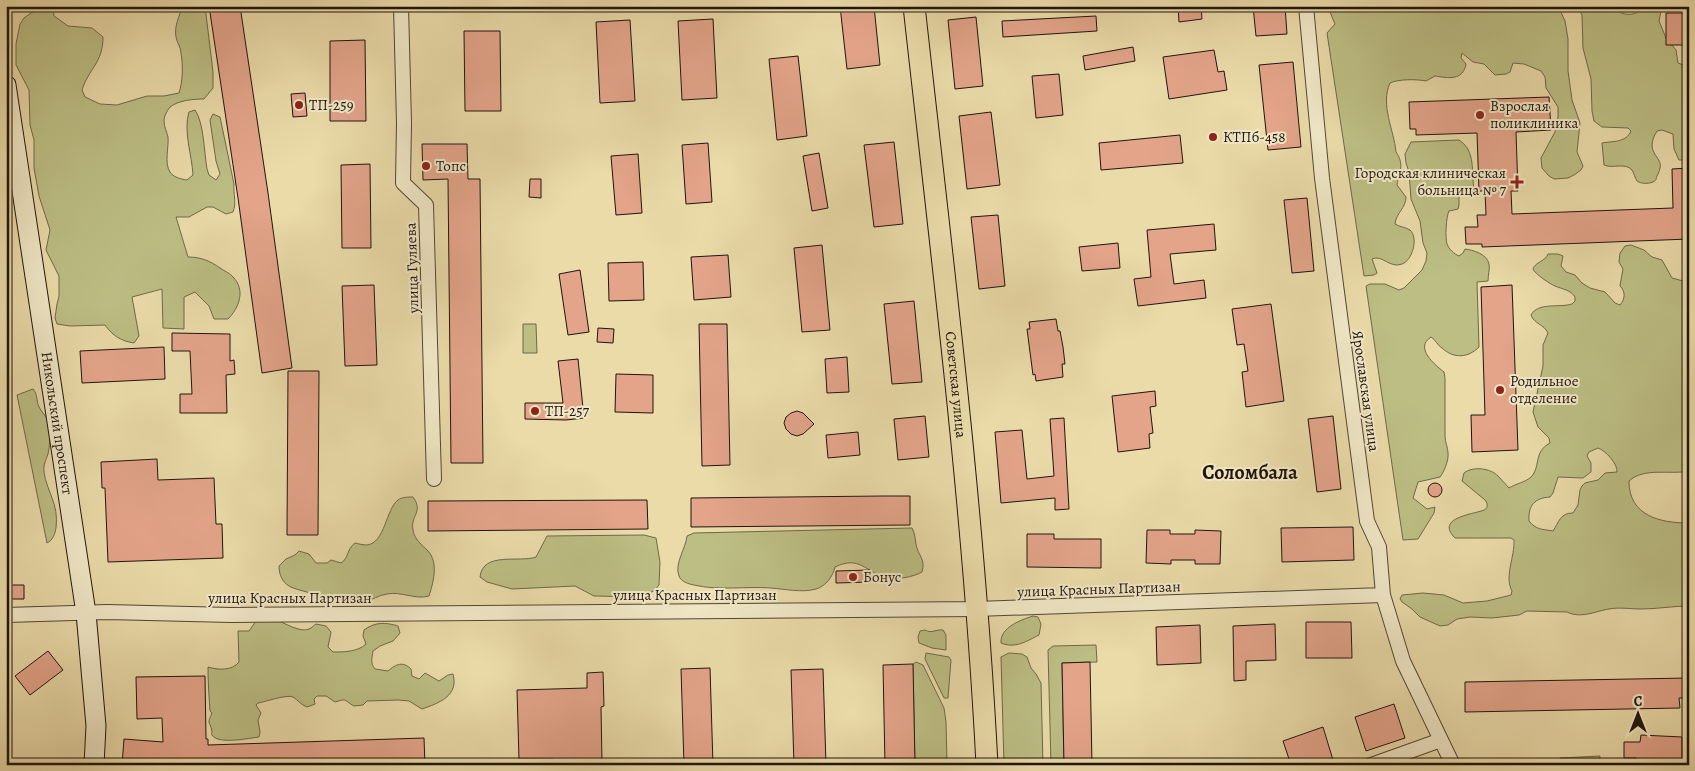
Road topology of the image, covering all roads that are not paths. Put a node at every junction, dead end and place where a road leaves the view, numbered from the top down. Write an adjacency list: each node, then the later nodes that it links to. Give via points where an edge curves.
1 (401, 6): 5 (street, улица Гуляева, via 403,183 426,205)
2 (914, 6): 7 (main road, Советская улица, via 963,453)
3 (1306, 6): 6 (street, Ярославская улица, via 1322,178 1351,404 1367,520 1379,547)
4 (6, 85): 8 (main road, Никольский проспект)
5 (434, 479)
6 (1383, 594): 7 (street, улица Красных Партизан); 10 (street, Ярославская улица, via 1403,661)
7 (976, 609): 8 (street, улица Красных Партизан, via 231,615); 12 (main road, Советская улица)
8 (86, 613): 9 (street, улица Красных Партизан); 11 (main road, Никольский проспект, via 96,726)
9 (6, 615)
10 (1440, 740): 13 (street); 14 (street, Ярославская улица)
11 (94, 765)
12 (987, 765)
13 (1371, 765)
14 (1453, 765)

